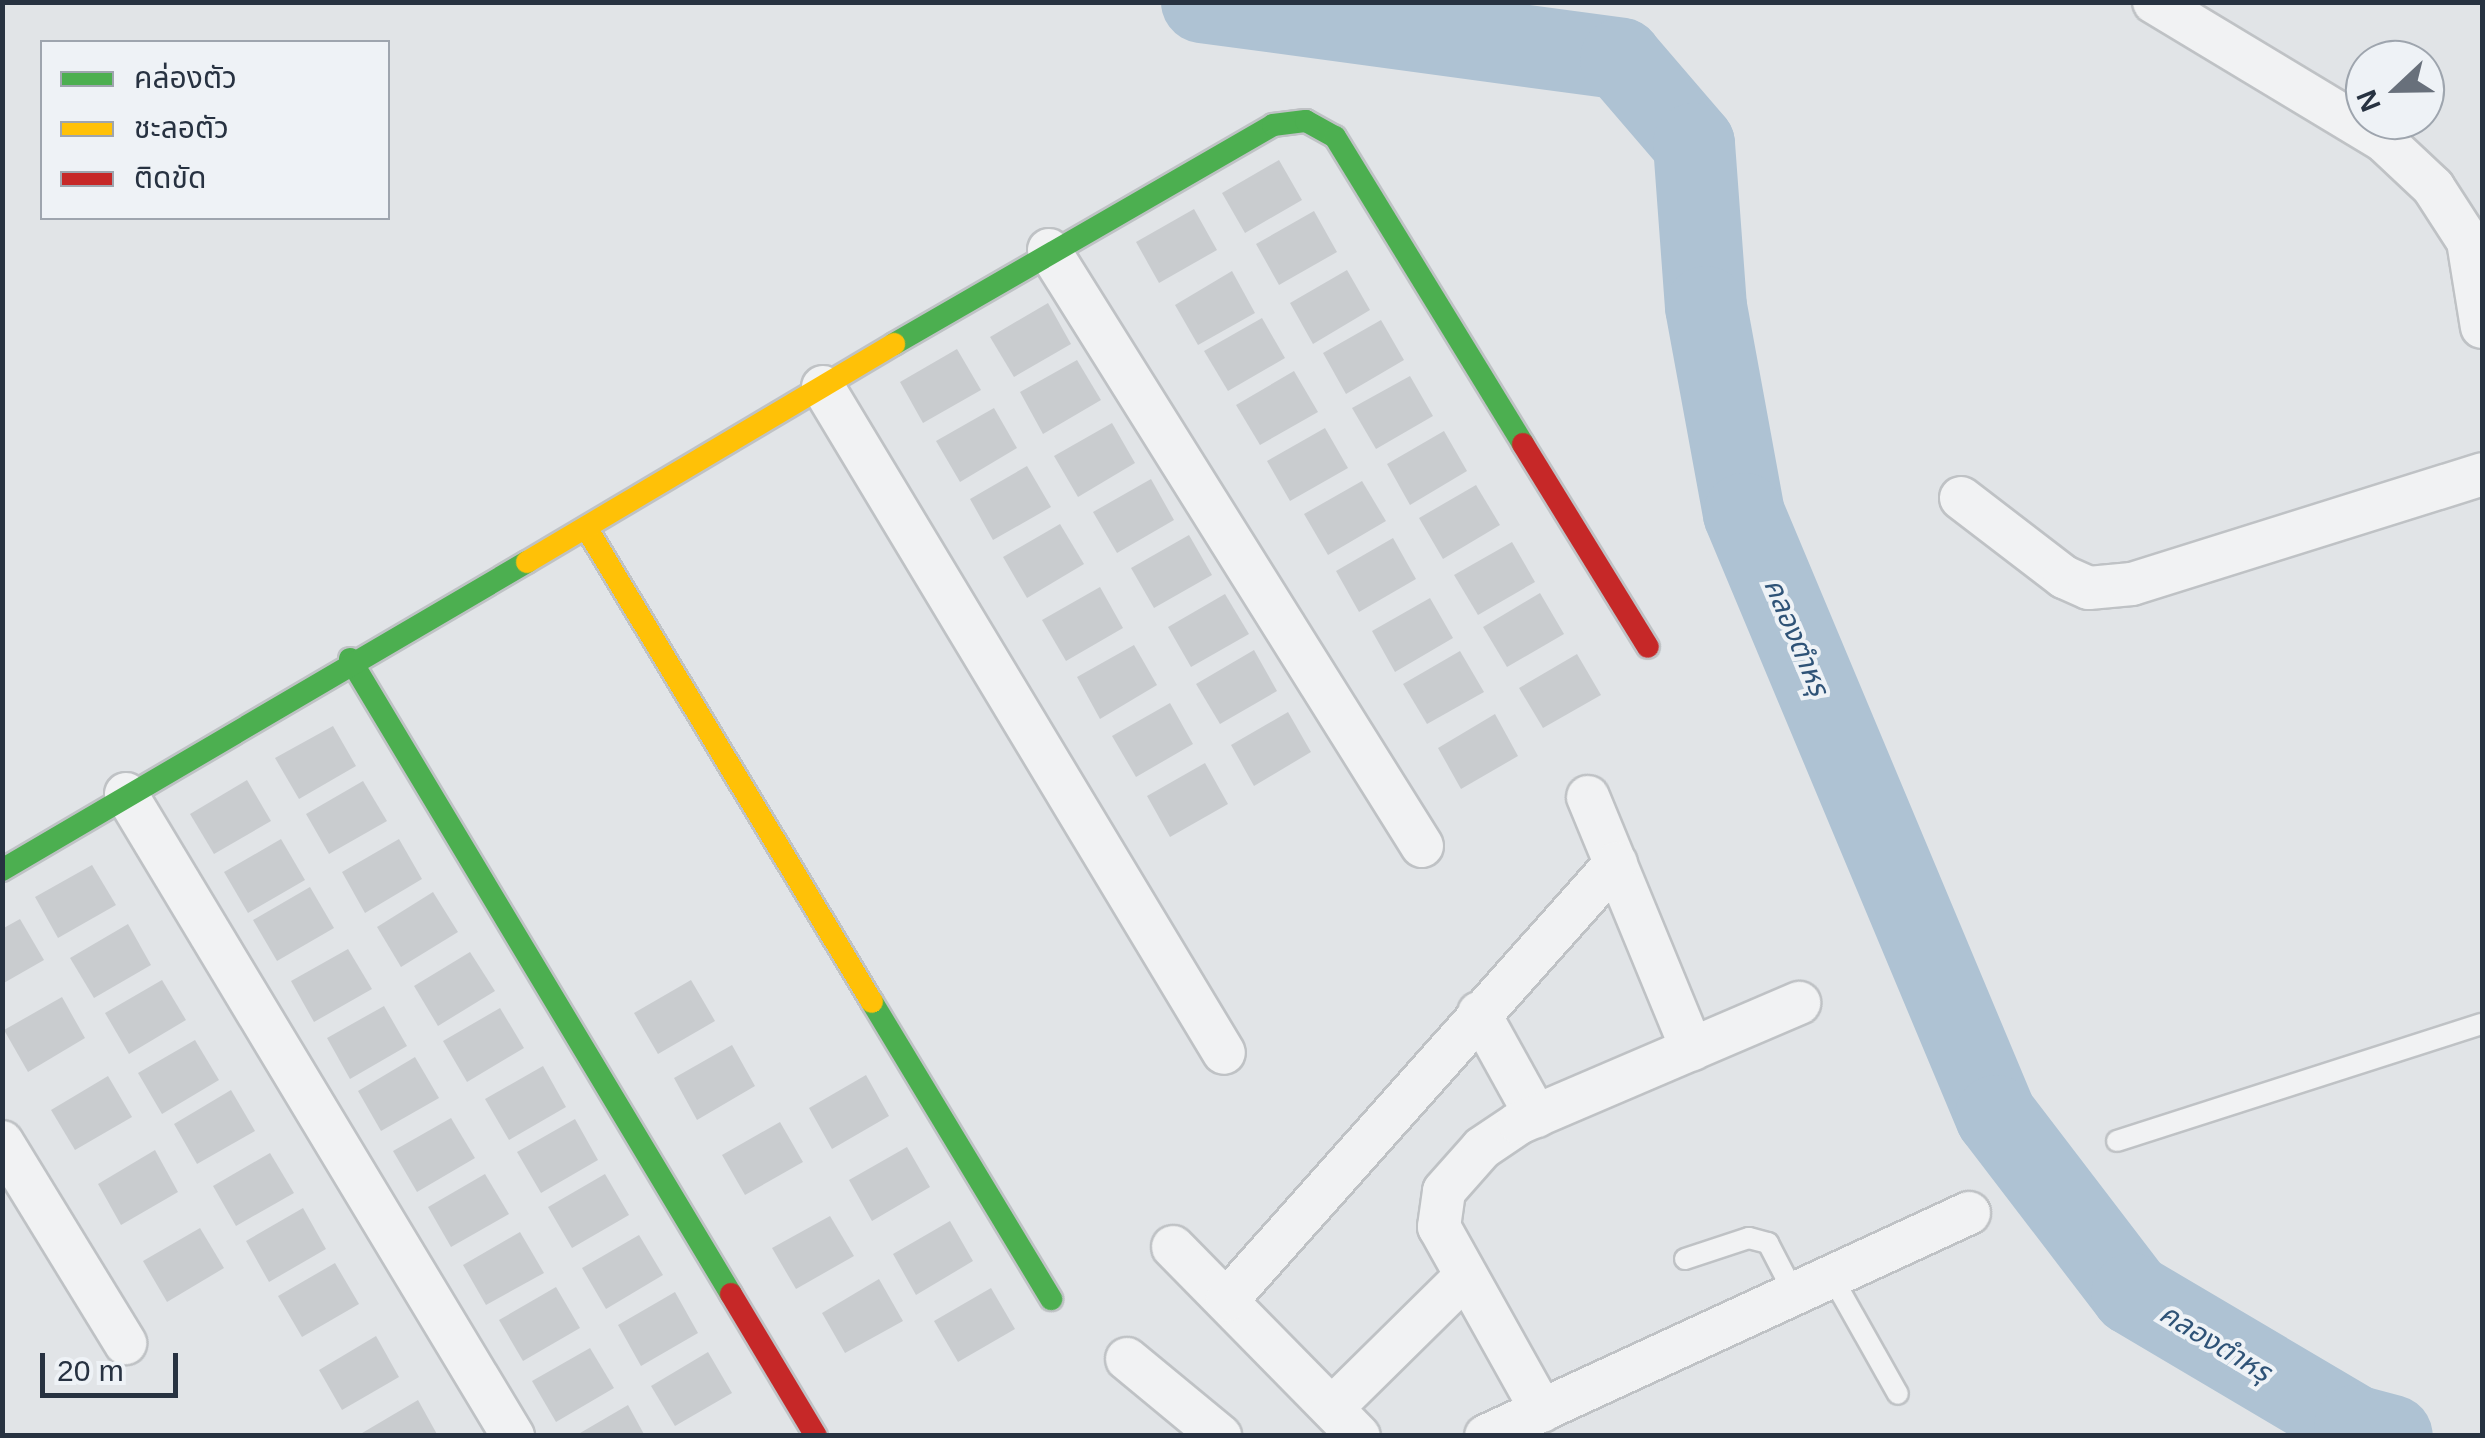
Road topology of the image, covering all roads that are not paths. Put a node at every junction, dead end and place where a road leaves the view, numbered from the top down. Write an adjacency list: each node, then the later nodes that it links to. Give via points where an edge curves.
1 (2154, 2): 2 (street, via 2384,140)
2 (2475, 238): 4 (street)
3 (1049, 250): 5 (street); 9 (street, via 1273,125 1306,121 1335,137); 13 (street)
4 (2482, 327)
5 (823, 386): 8 (street); 20 (street)
6 (2482, 474): 7 (street, via 2132,584 2089,588 2064,577)
7 (1961, 498)
8 (587, 529): 10 (street); 29 (street)
9 (1648, 647)
10 (350, 659): 11 (street); 37 (street)
11 (126, 794): 15 (street); 36 (street)
12 (1588, 797): 14 (street)
13 (1422, 846)
14 (1616, 863): 17 (street); 19 (street)
15 (2, 870)
16 (1799, 1004): 19 (street)
17 (1479, 1013): 21 (street); 30 (street)
18 (2482, 1024): 22 (lane)
19 (1692, 1049): 21 (street)
20 (1224, 1052)
21 (1536, 1116): 27 (street, via 1482,1148 1444,1191 1439,1227)
22 (2117, 1140)
23 (2, 1142): 31 (street)
24 (1968, 1213): 28 (street)
25 (1173, 1247): 30 (street)
26 (1685, 1258): 28 (lane, via 1749,1238 1768,1243)
27 (1466, 1276): 34 (street); 35 (street)
28 (1814, 1286): 33 (lane); 35 (street)
29 (1051, 1299)
30 (1227, 1300): 34 (street)
31 (125, 1344)
32 (1127, 1359): 38 (street)
33 (1898, 1394)
34 (1345, 1422)
35 (1534, 1422): 39 (street)
36 (513, 1436)
37 (816, 1436)
38 (1220, 1436)
39 (1486, 1436)

